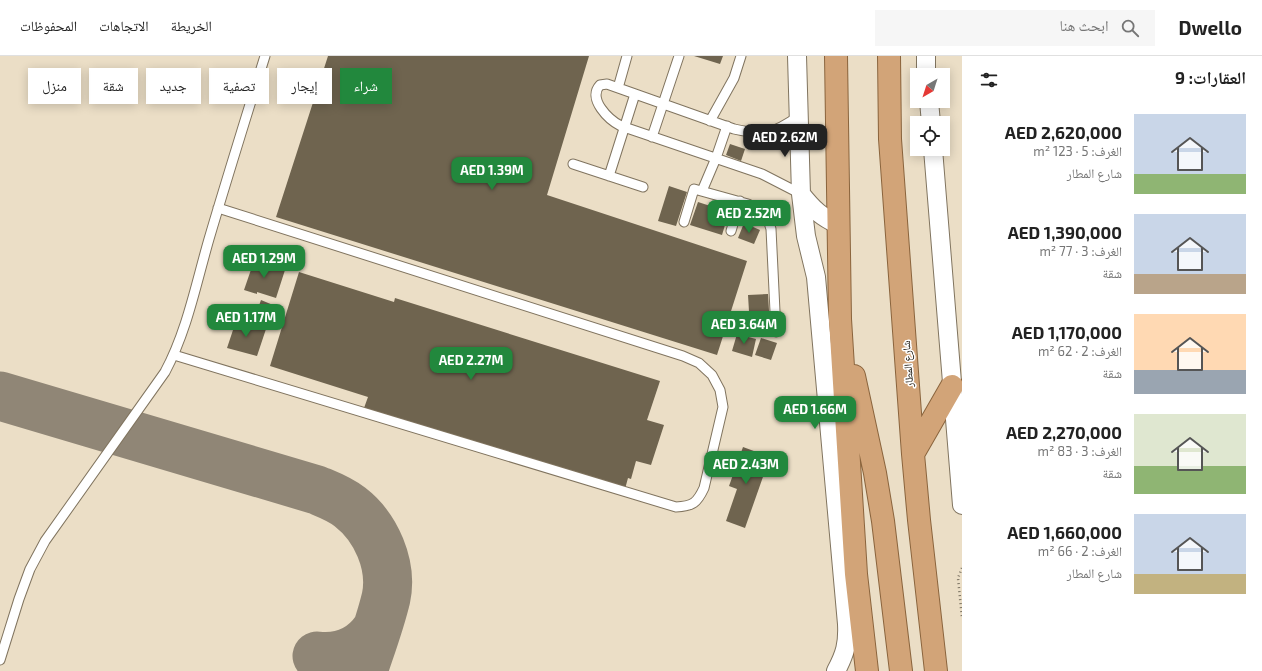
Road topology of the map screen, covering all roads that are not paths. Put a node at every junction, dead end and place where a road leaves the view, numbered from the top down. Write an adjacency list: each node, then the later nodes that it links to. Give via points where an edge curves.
1 (265, 56): 26 (lane)
2 (627, 56): 10 (lane)
3 (679, 56): 12 (lane)
4 (741, 56): 14 (lane, via 734,78)
5 (797, 56): 13 (street)
6 (836, 56): 28 (highway)
7 (889, 56): 36 (highway, شارع المطار, via 890,138)
8 (926, 56): 9 (street)
9 (926, 68)
10 (618, 88): 11 (lane); 16 (lane, via 607,84 600,85 597,91 598,101 608,117)
11 (635, 94): 12 (lane); 16 (lane)
12 (663, 104): 14 (lane); 17 (lane)
13 (799, 115): 15 (lane, via 780,129 763,133); 24 (street)
14 (710, 120): 15 (lane)
15 (727, 126): 19 (lane)
16 (625, 127): 17 (lane); 21 (lane)
17 (652, 137): 19 (lane)
18 (934, 156): 30 (street)
19 (716, 158): 23 (lane); 24 (lane, via 762,174)
20 (573, 164): 21 (lane)
21 (609, 176): 22 (lane)
22 (643, 187)
23 (702, 191): 25 (lane); 27 (lane, via 694,189)
24 (801, 194): 28 (street, via 813,210); 40 (street, via 806,236 816,278 847,624 848,641)
25 (740, 201): 29 (lane); 32 (lane, via 763,213 770,223)
26 (218, 208): 34 (lane); 34 (lane, via 699,363 712,375 720,390 723,407 704,488 699,499 689,506 676,507)
27 (684, 222)
28 (839, 225): 31 (highway)
29 (731, 231)
30 (954, 307): 33 (street)
31 (840, 319): 41 (highway, via 856,574); 42 (highway, via 875,473)
32 (776, 332)
33 (956, 345): 35 (street)
34 (174, 355): 39 (lane, via 165,372 45,541 24,584)
35 (952, 386): 36 (highway); 37 (street)
36 (913, 454): 43 (highway, شارع المطار)
37 (961, 479): 38 (street)
38 (962, 505)
39 (0, 660)
40 (836, 671)
41 (867, 671)
42 (901, 671)
43 (936, 671)

